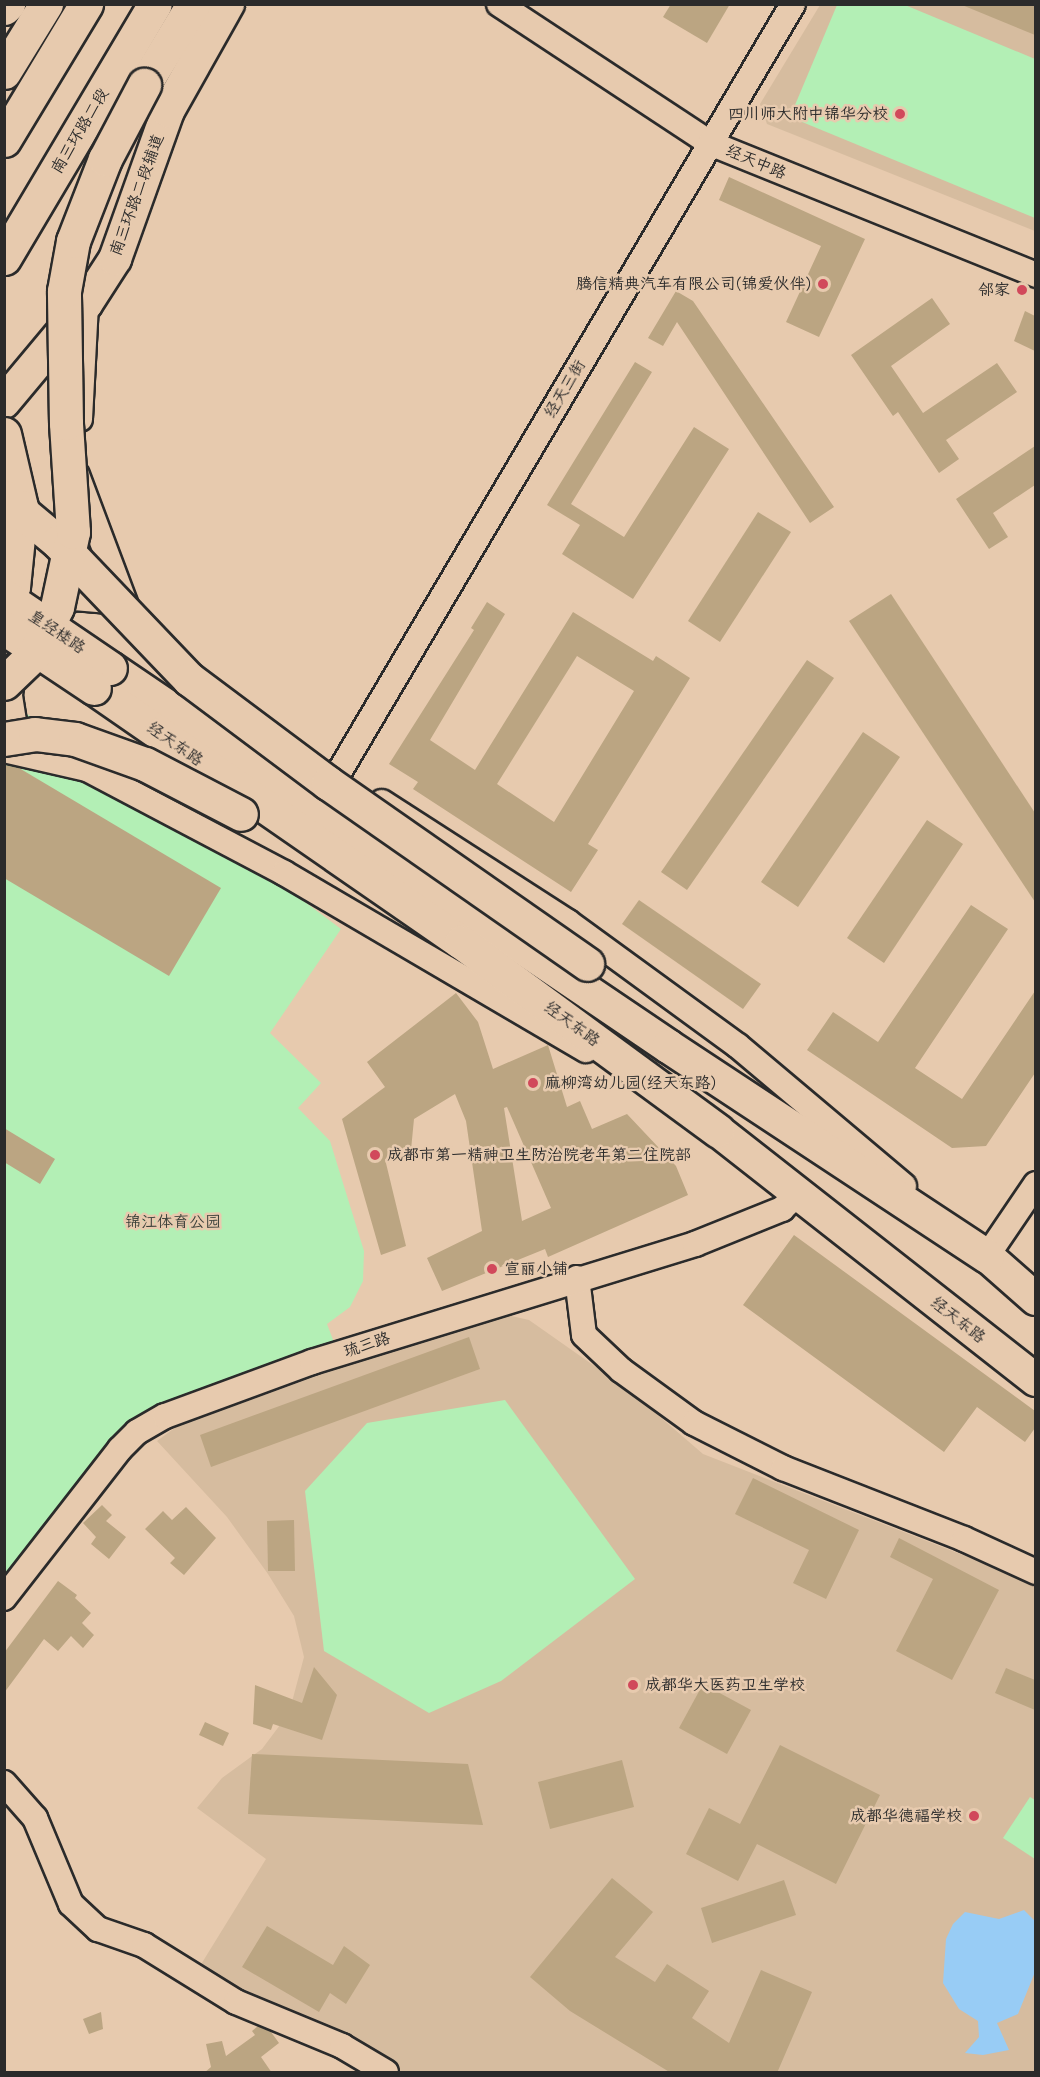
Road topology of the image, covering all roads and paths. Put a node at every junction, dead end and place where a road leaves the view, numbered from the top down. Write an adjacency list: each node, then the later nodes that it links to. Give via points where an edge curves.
1 (8, 4): 9 (highway)
2 (46, 4): 10 (highway)
3 (86, 4): 11 (highway)
4 (155, 4): 13 (highway, 南三环路二段)
5 (193, 4): 24 (highway, bridge, via 105,159 73,241 64,291 66,423 74,532 57,607 34,654)
6 (228, 4): 15 (main road, 南三环路二段辅道, via 168,111 115,259)
7 (500, 4): 12 (street, 经天中路)
8 (793, 4): 12 (street, 经天三街)
9 (4, 8)
10 (4, 72)
11 (4, 140)
12 (710, 143): 14 (street, 经天中路); 26 (street, 经天三街)
13 (4, 258)
14 (1035, 275)
15 (86, 304): 16 (main road, 南三环路二段辅道); 20 (street, via 77,477)
16 (4, 402)
17 (4, 434): 21 (highway, bridge, via 21,507 13,586)
18 (4, 497): 29 (highway, bridge, via 58,542 189,679 328,783 723,1059)
19 (4, 596): 23 (highway, 皇经楼路, bridge)
20 (124, 602): 25 (street, via 74,598 42,613 15,656 10,696); 26 (street, via 155,655)
21 (4, 603)
22 (4, 628): 23 (highway, 皇经楼路, bridge)
23 (102, 678): 27 (highway, 经天东路); 29 (highway, 经天东路)
24 (4, 683)
25 (12, 747): 27 (highway, bridge, via 35,734 75,739 144,764 241,814); 28 (street, via 87,769 284,873)
26 (338, 774): 32 (street, via 568,922 738,1046)
27 (461, 942): 28 (highway, 经天东路)
28 (717, 1130): 31 (main road, 经天东路)
29 (849, 1162): 32 (highway, 经天东路, via 920,1214)
30 (1035, 1184): 32 (street)
31 (797, 1194): 33 (street, 琉三路, via 782,1209 695,1244); 35 (main road, 经天东路)
32 (987, 1256): 34 (main road, 经天东路)
33 (577, 1278): 36 (street, via 584,1335 621,1370 694,1423 783,1468 964,1539); 37 (street, 琉三路, via 312,1362 146,1427 120,1449)
34 (1035, 1299)
35 (1035, 1380)
36 (1035, 1572)
37 (4, 1598)
38 (4, 1783): 39 (street, via 35,1818 71,1904 90,1923 144,1945 236,2002 342,2046)
39 (386, 2073)

